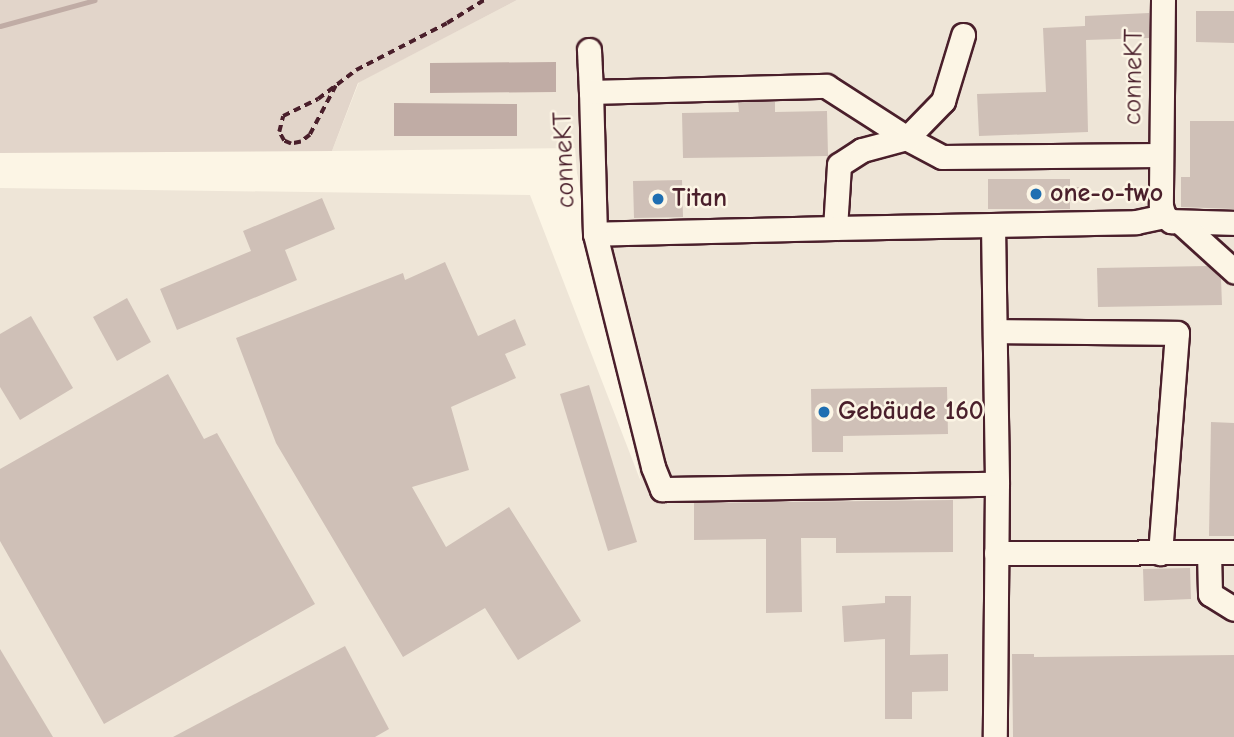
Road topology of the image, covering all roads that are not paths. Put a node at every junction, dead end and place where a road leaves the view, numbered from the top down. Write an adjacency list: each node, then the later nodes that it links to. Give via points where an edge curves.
1 (1163, 0): 6 (street, conneKT)
2 (963, 35): 5 (street, via 943,101)
3 (589, 50): 4 (street)
4 (591, 92): 5 (street, conneKT, via 826,86); 11 (street, conneKT)
5 (907, 138): 6 (street, conneKT, via 942,157); 10 (street, via 862,150 839,165)
6 (1160, 155): 7 (street, conneKT, via 1160,206)
7 (1173, 219): 8 (street, conneKT); 9 (street, conneKT); 12 (street)
8 (1234, 223)
9 (993, 225): 10 (street, conneKT); 13 (street)
10 (835, 228): 11 (street, conneKT)
11 (595, 234): 14 (street, via 662,489)
12 (1234, 271)
13 (995, 331): 14 (street); 17 (street, via 1177,333)
14 (997, 484): 18 (street)
15 (1209, 552): 16 (street); 17 (street); 19 (street, via 1210,594)
16 (1234, 552)
17 (1160, 553): 18 (street)
18 (996, 554): 20 (street)
19 (1234, 609)
20 (995, 737)

